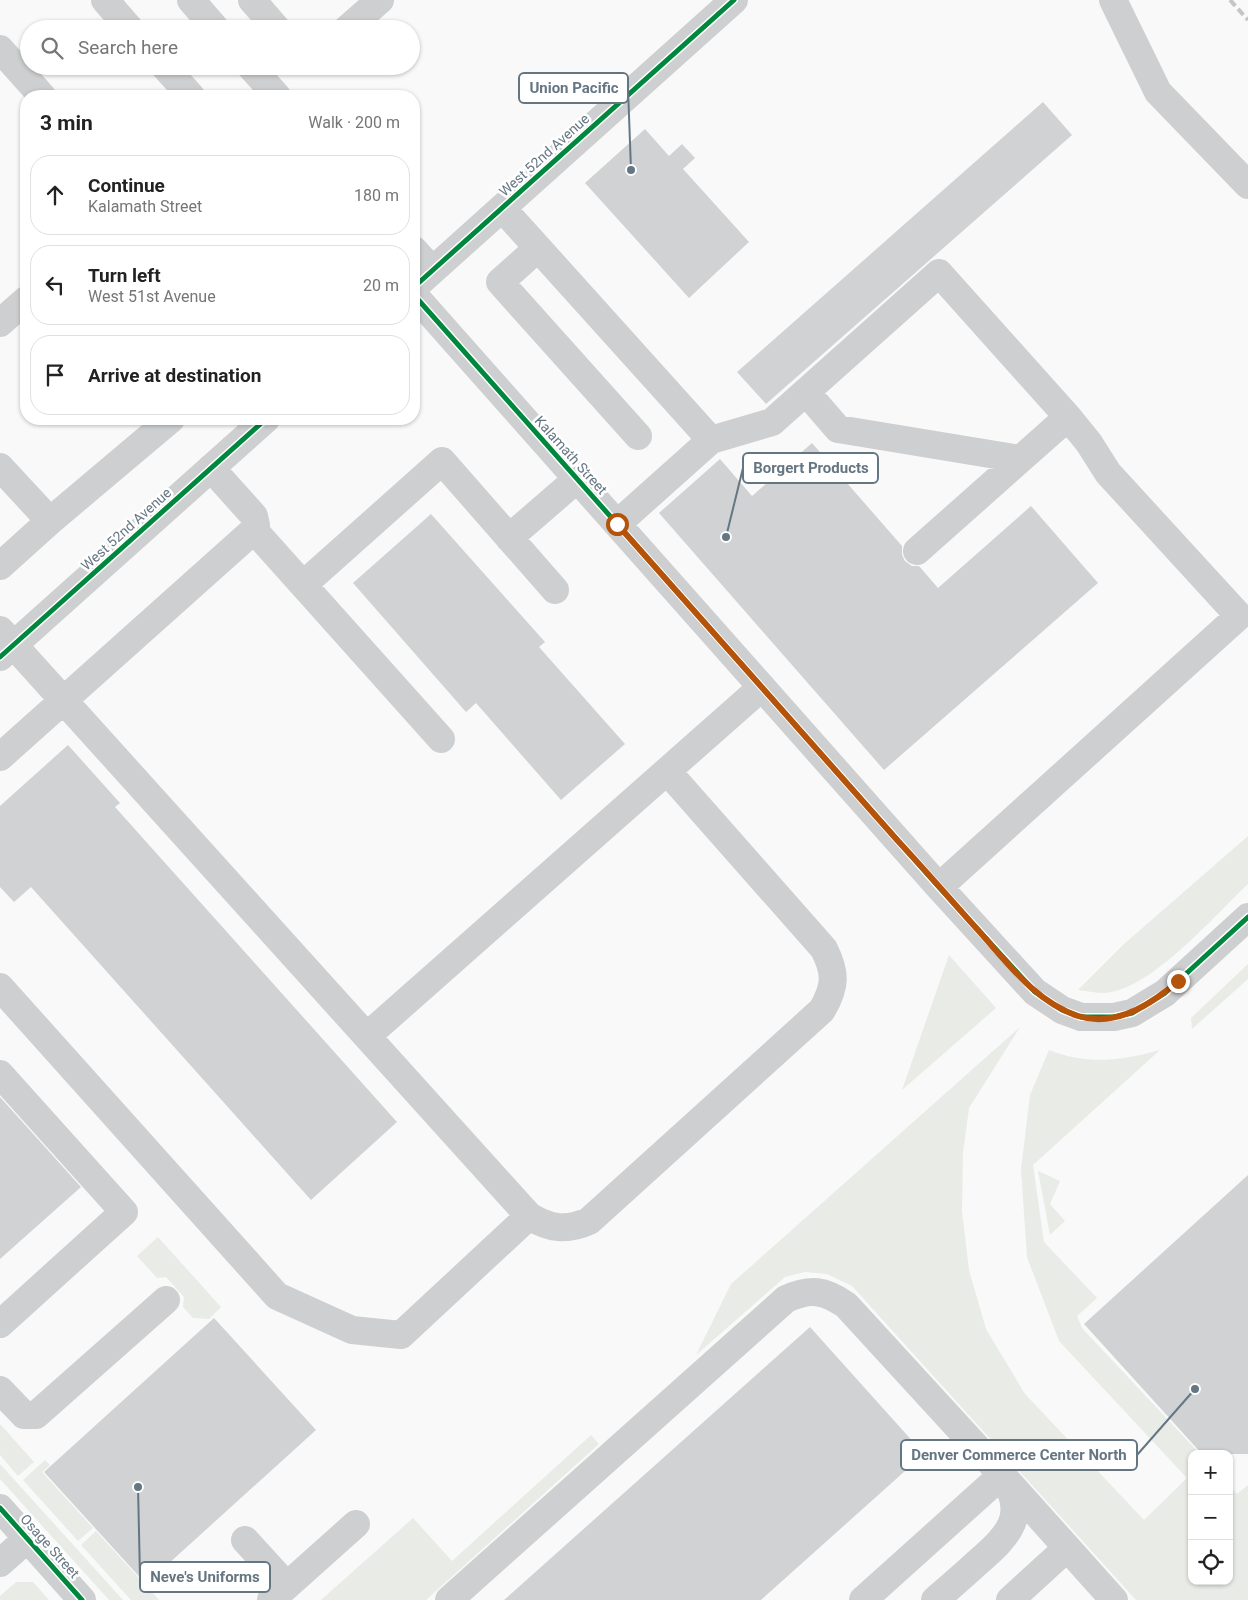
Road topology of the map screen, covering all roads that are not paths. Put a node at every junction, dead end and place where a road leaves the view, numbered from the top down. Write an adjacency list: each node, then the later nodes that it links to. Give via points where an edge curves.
1 (105, 0): 7 (street)
2 (191, 0): 8 (street)
3 (252, 0): 9 (street)
4 (380, 0): 10 (street)
5 (734, 0): 20 (street, West 52nd Avenue)
6 (1113, 0): 19 (street, via 1158,92)
7 (122, 20)
8 (208, 20)
9 (269, 20)
10 (357, 20)
11 (0, 49): 12 (street)
12 (20, 71)
13 (23, 75): 16 (street)
14 (172, 75): 17 (street)
15 (258, 75): 18 (street)
16 (37, 90)
17 (186, 90)
18 (272, 90)
19 (1248, 185)
20 (502, 208): 21 (street); 22 (street, West 52nd Avenue)
21 (538, 248): 30 (street, via 500,282); 31 (street)
22 (423, 278)
23 (420, 302): 35 (street, Kalamath Street)
24 (20, 306): 25 (street)
25 (0, 324)
26 (806, 392): 27 (street, via 939,274); 31 (street, via 772,422); 32 (street, via 838,429)
27 (1068, 417): 32 (street); 50 (street, via 1108,474 1239,616)
28 (164, 425): 36 (street)
29 (259, 425): 34 (street, West 52nd Avenue)
30 (638, 436)
31 (711, 440): 37 (street)
32 (1020, 459): 40 (street)
33 (0, 467): 36 (street)
34 (211, 468): 38 (street, via 254,516); 44 (street, West 52nd Avenue)
35 (577, 479): 37 (street, Kalamath Street); 39 (street)
36 (50, 521): 41 (street)
37 (617, 524): 45 (street, Kalamath Street)
38 (254, 530): 42 (street); 46 (street)
39 (509, 538): 42 (street, via 442,461); 43 (street)
40 (917, 551)
41 (0, 566)
42 (304, 584): 47 (street)
43 (555, 590)
44 (4, 644): 46 (street)
45 (762, 687): 49 (street); 50 (street, Kalamath Street)
46 (63, 700): 48 (street); 53 (street)
47 (442, 739)
48 (0, 757)
49 (667, 771): 53 (street); 55 (street, via 824,949 832,964 830,996 822,1010 590,1221 575,1227 559,1228 543,1225)
50 (939, 887): 51 (street, Kalamath Street, via 1035,992 1062,1010 1081,1017 1114,1017 1132,1013 1164,993)
51 (1248, 917)
52 (0, 987): 55 (street, via 276,1296 352,1330 401,1335)
53 (367, 1036): 55 (street)
54 (0, 1074): 57 (street, via 124,1212)
55 (529, 1216)
56 (166, 1300): 58 (street, via 36,1415 24,1415)
57 (0, 1324)
58 (0, 1390)
59 (1002, 1475): 64 (street, via 1011,1488 1015,1504 1014,1520); 65 (street); 69 (street, via 846,1305 832,1296 801,1292 786,1299); 70 (street)
60 (0, 1508): 62 (street, Osage Street)
61 (356, 1524): 67 (street)
62 (27, 1539): 66 (street); 68 (street, Osage Street)
63 (245, 1540): 67 (street)
64 (1000, 1542): 65 (street, via 1020,1532 1036,1531 1051,1535); 71 (street)
65 (1066, 1547): 72 (street); 73 (street)
66 (0, 1563)
67 (279, 1593)
68 (82, 1600)
69 (449, 1600)
70 (863, 1600)
71 (935, 1600)
72 (1010, 1600)
73 (1114, 1600)

